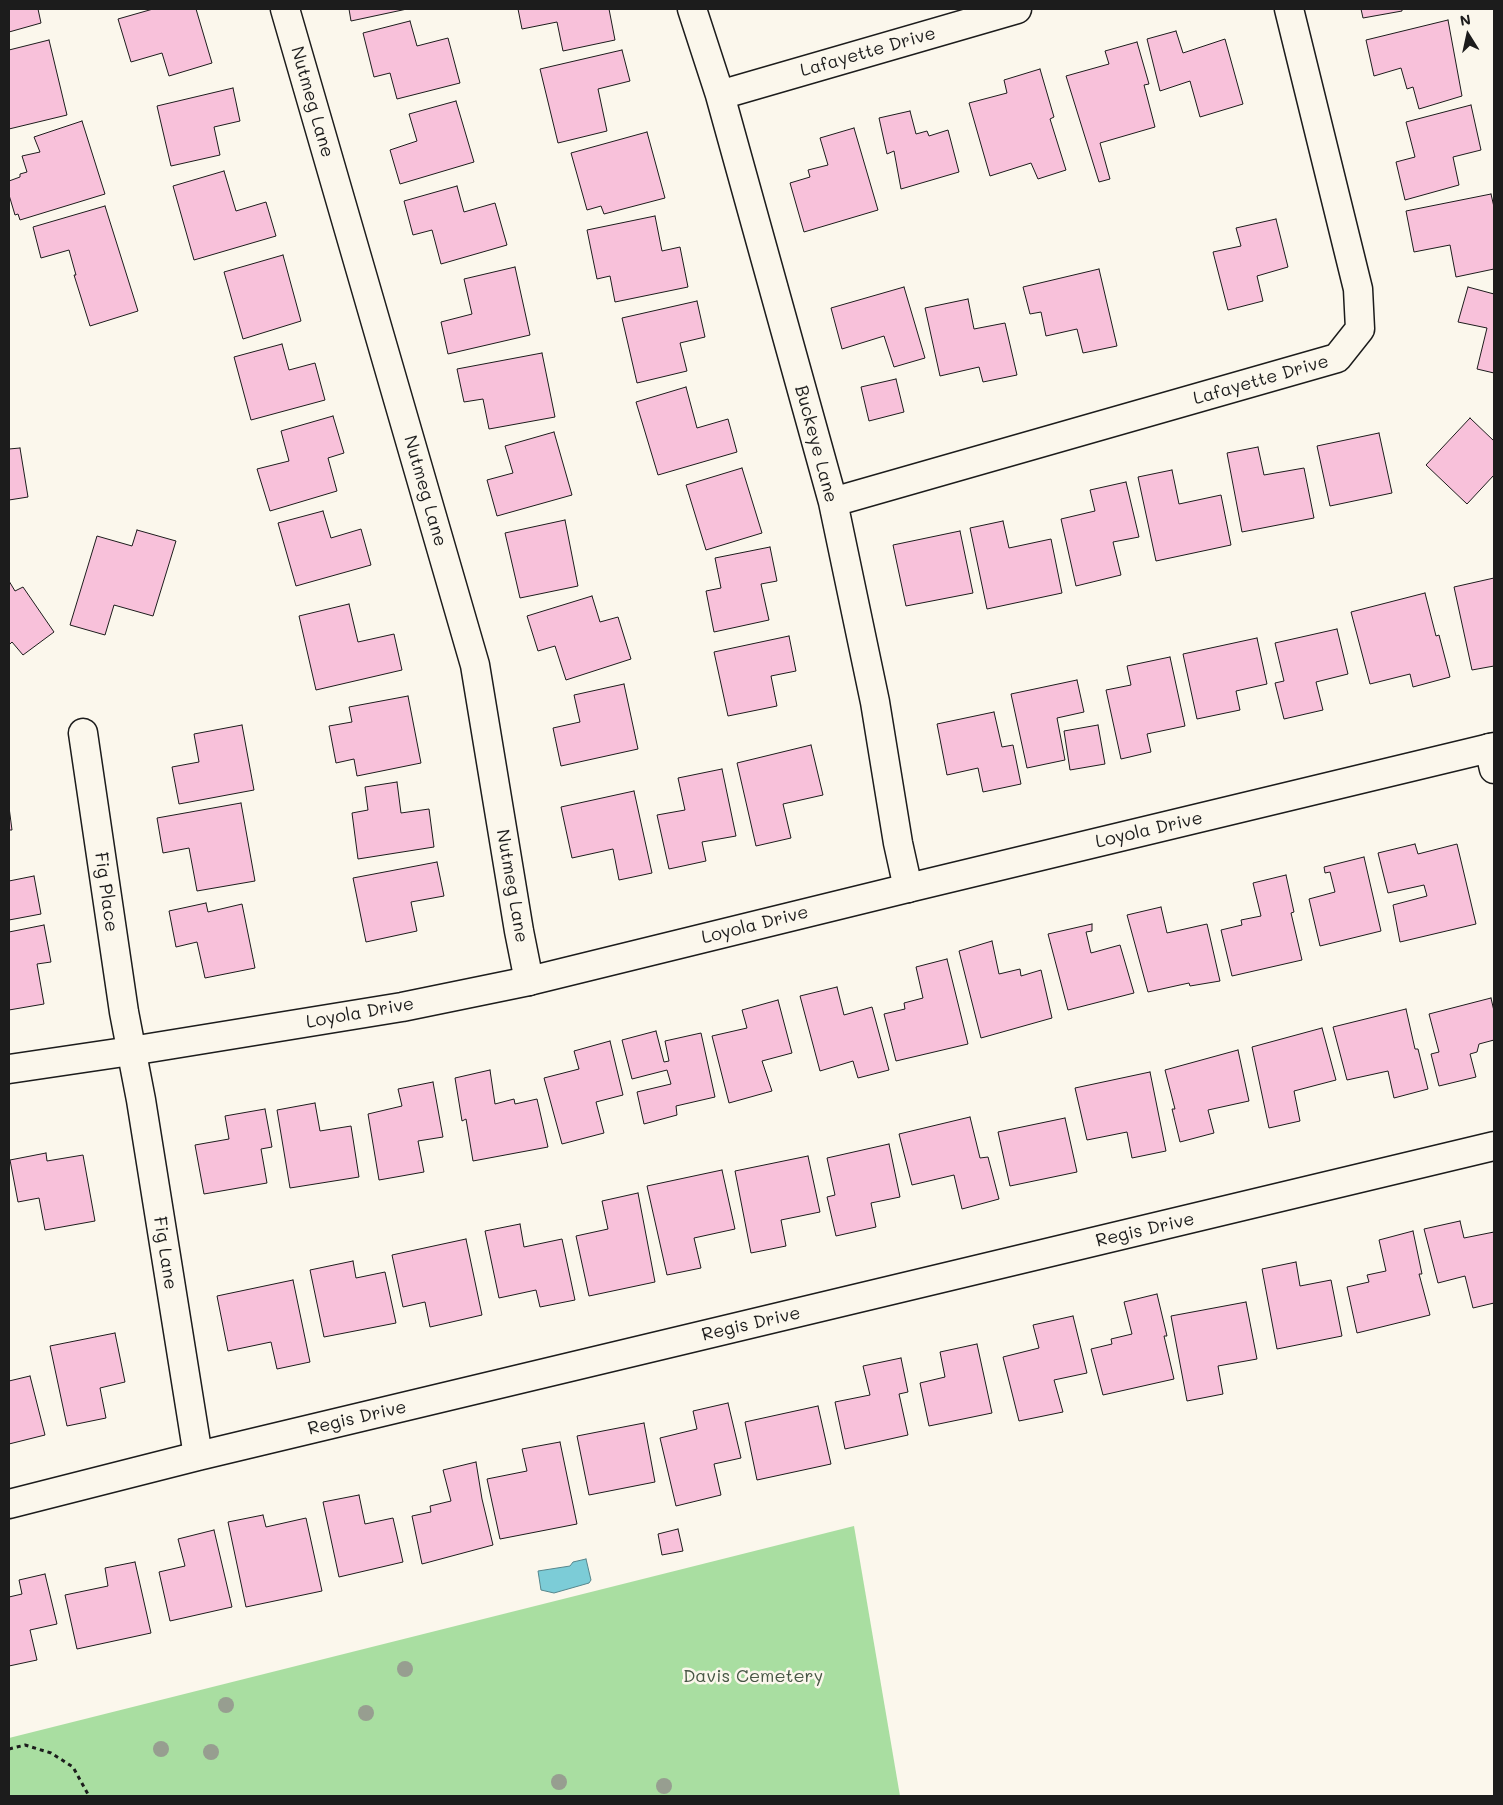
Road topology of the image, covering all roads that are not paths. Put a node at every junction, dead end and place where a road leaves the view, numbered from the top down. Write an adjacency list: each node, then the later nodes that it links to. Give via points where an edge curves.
1 (285, 9): 10 (street, Nutmeg Lane, via 475,665)
2 (692, 9): 5 (street, Buckeye Lane)
3 (1017, 9): 5 (street, Lafayette Drive)
4 (1289, 9): 6 (street, Lafayette Drive, via 1358,290 1360,329 1337,358)
5 (720, 95): 6 (street, Buckeye Lane)
6 (833, 502): 9 (street, Buckeye Lane, via 875,702)
7 (82, 733): 11 (street, Fig Place)
8 (1493, 755): 9 (street, Loyola Drive)
9 (908, 888): 10 (street, Loyola Drive)
10 (529, 981): 11 (street, Loyola Drive, via 402,1007)
11 (131, 1051): 12 (street, Loyola Drive); 14 (street, Fig Lane)
12 (9, 1069)
13 (1494, 1146): 14 (street, Regis Drive)
14 (198, 1456): 15 (street, Regis Drive)
15 (9, 1504)

